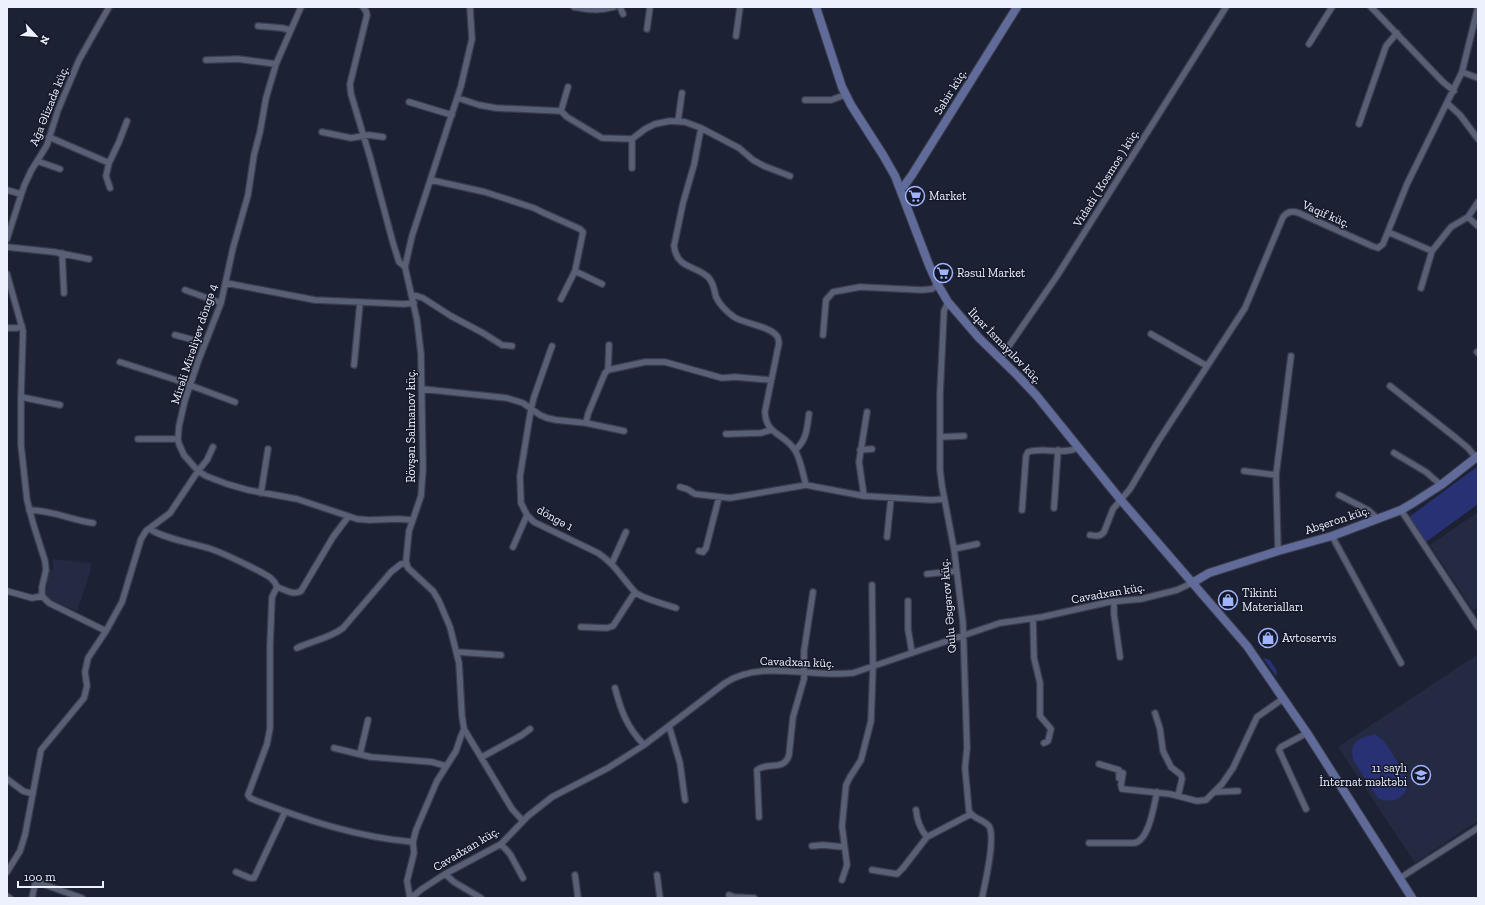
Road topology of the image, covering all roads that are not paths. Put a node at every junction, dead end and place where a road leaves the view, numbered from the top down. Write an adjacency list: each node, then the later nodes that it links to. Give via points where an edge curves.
1 (108, 7): 43 (street, Ağa Əlizadə küç., via 79,60)
2 (301, 7): 19 (street, Mirəli Mirəliyev döngə 4)
3 (363, 7): 42 (street, via 367,15 350,89)
4 (470, 7): 31 (street, Rövşən Salmanov küç., via 472,39)
5 (574, 7): 6 (street, via 602,10)
6 (614, 7)
7 (620, 7): 16 (street)
8 (650, 7): 18 (street)
9 (740, 7): 21 (street)
10 (816, 7): 30 (main road, İlqar İsmayılov küç.)
11 (1017, 7): 54 (main road, Sabir küç., via 912,175)
12 (1226, 7): 91 (street, Vidadi ( Kosmos ) küç., via 1062,269)
13 (1332, 7): 22 (street)
14 (1371, 7): 20 (street)
15 (1478, 7): 25 (street, Vaqif küç.)
16 (623, 14)
17 (258, 26): 19 (street)
18 (647, 29)
19 (290, 30): 24 (street, Mirəli Mirəliyev döngə 4)
20 (1396, 33): 28 (street, via 1442,82); 39 (street, via 1386,46)
21 (736, 36)
22 (1309, 44)
23 (206, 60): 24 (street, via 238,59)
24 (276, 64): 69 (street, Mirəli Mirəliyev döngə 4, via 263,107 248,195)
25 (1462, 72): 26 (street); 28 (street, Vaqif küç.)
26 (1478, 78)
27 (568, 87): 35 (street)
28 (1454, 91): 34 (street, Vaqif küç.)
29 (682, 93): 38 (street)
30 (845, 95): 32 (street, via 831,100); 54 (main road, İlqar İsmayılov küç., via 886,159)
31 (458, 98): 35 (street, via 496,108); 36 (street, Rövşən Salmanov küç.)
32 (805, 100)
33 (409, 102): 36 (street)
34 (1447, 103): 46 (street, via 1460,115); 60 (street, Vaqif küç., via 1415,167)
35 (561, 111): 45 (street, via 602,138)
36 (452, 115): 52 (street, Rövşən Salmanov küç.)
37 (127, 120): 48 (street, via 120,142)
38 (678, 121): 40 (street); 45 (street, via 655,124)
39 (1359, 124)
40 (701, 128): 51 (street, via 739,148 758,163); 96 (street, via 683,202 674,246 675,253 680,261 711,280 718,300 729,313 743,322 776,333 779,343)
41 (322, 132): 42 (street, via 342,137)
42 (364, 136): 44 (street); 66 (street, via 393,243 399,262)
43 (49, 137): 47 (street, Ağa Əlizadə küç.); 48 (street)
44 (384, 137)
45 (632, 139): 49 (street)
46 (1478, 139)
47 (37, 161): 50 (street); 56 (street, Ağa Əlizadə küç.)
48 (109, 163): 53 (street, via 106,176)
49 (632, 168)
50 (60, 169)
51 (790, 176)
52 (431, 180): 66 (street, Rövşən Salmanov küç., via 412,236); 67 (street, via 527,205 580,229 583,236)
53 (110, 188)
54 (900, 188): 71 (main road, İlqar İsmayılov küç.)
55 (7, 190): 56 (street)
56 (21, 194): 61 (street, Ağa Əlizadə küç.)
57 (1478, 202): 58 (street)
58 (1468, 217): 59 (street); 63 (street, via 1451,227)
59 (1478, 226)
60 (1388, 232): 63 (street); 94 (street, Vaqif küç., via 1383,244 1378,248 1299,213 1288,212 1283,217 1245,308)
61 (7, 239)
62 (7, 247): 64 (street)
63 (1432, 251): 72 (street)
64 (62, 253): 65 (street); 74 (street)
65 (89, 259)
66 (405, 267): 75 (street, Rövşən Salmanov küç.)
67 (575, 271): 70 (street); 76 (street)
68 (7, 274): 81 (street)
69 (226, 283): 77 (street, via 306,299); 79 (street, Mirəli Mirəliyev döngə 4)
70 (602, 284)
71 (938, 285): 78 (main road, İlqar İsmayılov küç.); 85 (street, via 932,289 922,290 860,287 833,292 826,300)
72 (1421, 288)
73 (185, 290): 79 (street)
74 (64, 292)
75 (411, 294): 80 (street, Rövşən Salmanov küç.); 87 (street, via 423,298 502,345)
76 (561, 299)
77 (360, 302): 80 (street); 93 (street)
78 (948, 302): 91 (main road, İlqar İsmayılov küç.); 111 (street, Qulu Əsgərov küç., via 944,311)
79 (221, 303): 86 (street, Mirəli Mirəliyev döngə 4)
80 (414, 303): 99 (street, Rövşən Salmanov küç., via 421,354)
81 (22, 326): 82 (street); 100 (street)
82 (7, 328)
83 (1150, 334): 94 (street)
84 (175, 335): 86 (street)
85 (823, 335)
86 (205, 343): 97 (street, Mirəli Mirəliyev döngə 4)
87 (512, 346)
88 (552, 346): 103 (street, döngə 1)
89 (609, 346): 95 (street)
90 (1291, 356): 125 (street)
91 (1000, 359): 115 (main road, İlqar İsmayılov küç., via 1036,395)
92 (120, 362): 97 (street)
93 (354, 365)
94 (1207, 366): 135 (street, Vaqif küç., via 1130,489)
95 (608, 370): 96 (street, via 644,362 665,362 722,378); 106 (street, via 603,376)
96 (771, 380): 107 (street, via 765,417)
97 (190, 385): 101 (street); 113 (street, Mirəli Mirəliyev döngə 4)
98 (1390, 386): 122 (street, via 1456,438)
99 (422, 389): 103 (street, via 499,396 523,403); 143 (street, Rövşən Salmanov küç., via 421,496)
100 (21, 397): 102 (street); 137 (street, via 21,445)
101 (235, 402)
102 (60, 405)
103 (531, 409): 106 (street, via 556,420); 140 (street, döngə 1, via 520,476 521,504)
104 (867, 412): 119 (street)
105 (809, 414): 118 (street, via 806,435)
106 (586, 423): 108 (street)
107 (772, 430): 109 (street, via 761,433); 118 (street)
108 (624, 431)
109 (726, 434)
110 (964, 436): 111 (street)
111 (940, 437): 134 (street, Qulu Əsgərov küç., via 940,470)
112 (138, 439): 113 (street)
113 (178, 439): 123 (street, via 184,455)
114 (213, 447): 123 (street)
115 (1078, 448): 120 (street); 135 (main road, İlqar İsmayılov küç.)
116 (268, 449): 129 (street)
117 (872, 449): 119 (street)
118 (796, 450): 126 (street)
119 (860, 450): 131 (street)
120 (1058, 450): 136 (street); 138 (street, via 1029,451 1026,454)
121 (1394, 453): 127 (street, via 1426,472)
122 (1477, 458): 127 (main road, Abşeron küç.)
123 (198, 471): 129 (street, via 227,484); 145 (street, via 170,513)
124 (1244, 471): 125 (street)
125 (1276, 475): 153 (street)
126 (806, 485): 131 (street); 132 (street, via 735,498)
127 (1441, 485): 139 (main road, Abşeron küç.)
128 (680, 487): 132 (street, via 695,494)
129 (261, 492): 141 (street, via 297,499)
130 (1339, 495): 142 (street, via 1368,510)
131 (864, 496): 133 (street)
132 (718, 497): 154 (street, via 706,548)
133 (891, 498): 134 (street); 149 (street)
134 (944, 499): 152 (street, Qulu Əsgərov küç.)
135 (1120, 499): 147 (street, Vaqif küç., via 1102,535); 159 (main road, İlqar İsmayılov küç.)
136 (1054, 508)
137 (29, 510): 144 (street, via 40,510); 165 (street, via 46,561)
138 (1022, 510)
139 (1401, 510): 142 (main road, Abşeron küç.); 171 (street)
140 (526, 515): 151 (street); 155 (street, döngə 1, via 539,525 598,553)
141 (348, 517): 143 (street, via 369,520); 161 (street, via 301,591 294,593)
142 (1378, 519): 148 (main road, Abşeron küç.)
143 (412, 520): 156 (street, Rövşən Salmanov küç.)
144 (93, 523)
145 (150, 529): 161 (street, via 158,534 232,558 270,578); 172 (street, via 141,538 122,602)
146 (626, 532): 155 (street)
147 (1090, 535)
148 (1332, 536): 153 (main road, Abşeron küç.); 179 (street)
149 (887, 537)
150 (977, 544): 152 (street)
151 (513, 547)
152 (954, 549): 157 (street, Qulu Əsgərov küç.)
153 (1278, 551): 159 (main road, Abşeron küç., via 1209,573)
154 (699, 552)
155 (612, 563): 163 (street, döngə 1)
156 (406, 564): 174 (street, via 401,564 391,572 337,633); 175 (street, via 433,591 439,601)
157 (956, 571): 158 (street); 173 (street, Qulu Əsgərov küç.)
158 (927, 574)
159 (1192, 583): 167 (street, Cavadxan küç., via 1177,590); 183 (main road, İlqar İsmayılov küç., via 1247,646)
160 (872, 585): 180 (street)
161 (277, 587): 208 (street, via 272,597 270,728 267,744 248,794 250,798)
162 (7, 591): 165 (street, via 32,598)
163 (635, 592): 168 (street, döngə 1); 170 (street, via 613,626)
164 (813, 592): 181 (street, via 804,651)
165 (42, 596): 172 (street, via 49,603)
166 (908, 602): 176 (street, via 908,629)
167 (1114, 602): 169 (street, Cavadxan küç.); 178 (street)
168 (676, 608)
169 (1033, 619): 173 (street, Cavadxan küç., via 1000,623); 190 (street, via 1034,658 1040,683 1040,716 1051,729 1048,741)
170 (581, 627)
171 (1478, 627)
172 (106, 631): 203 (street, via 88,658 84,698 41,750)
173 (964, 636): 176 (street, Cavadxan küç.); 209 (street, Qulu Əsgərov küç., via 967,748 965,768)
174 (298, 648)
175 (457, 652): 177 (street); 187 (street)
176 (912, 653): 180 (street, Cavadxan küç.)
177 (501, 655)
178 (1120, 657)
179 (1401, 663)
180 (873, 666): 181 (street, Cavadxan küç., via 844,674); 218 (street, via 871,721 867,740 861,760 846,789 842,826)
181 (804, 673): 186 (street, Cavadxan küç., via 764,671 739,675); 210 (street, via 793,717 787,760 782,764 757,770)
182 (615, 688): 191 (street, via 628,727)
183 (1284, 698): 189 (main road, İlqar İsmayılov küç.); 202 (street, via 1257,717 1233,768)
184 (1154, 713): 204 (street, via 1160,729 1163,751 1171,767 1181,775)
185 (368, 720): 193 (street)
186 (669, 726): 191 (street, Cavadxan küç.); 205 (street, via 680,762)
187 (464, 729): 194 (street); 196 (street, via 456,752)
188 (530, 729): 194 (street)
189 (1307, 733): 206 (street, via 1279,750); 226 (main road, İlqar İsmayılov küç.)
190 (1044, 743)
191 (644, 745): 211 (street, Cavadxan küç., via 596,775 558,793)
192 (334, 748): 193 (street)
193 (360, 754): 196 (street, via 432,762)
194 (482, 757): 211 (street, via 512,809)
195 (1098, 764): 199 (street, via 1119,770 1119,787)
196 (446, 766): 214 (street, via 434,788)
197 (1124, 773): 199 (street)
198 (7, 779): 203 (street, via 23,791)
199 (1122, 789): 201 (street)
200 (1238, 791): 202 (street)
201 (1157, 792): 204 (street); 215 (street, via 1147,831 1141,841)
202 (1215, 792): 204 (street, via 1202,802)
203 (33, 794): 220 (street, via 20,851)
204 (1178, 796)
205 (685, 800)
206 (1306, 809)
207 (916, 810): 213 (street, via 917,820)
208 (285, 812): 214 (street, via 340,830); 221 (street, via 254,878)
209 (971, 814): 213 (street); 238 (street, via 987,824 992,836)
210 (759, 817)
211 (523, 821): 216 (street, Cavadxan küç.)
212 (1478, 828): 226 (street)
213 (927, 837): 219 (street, via 897,874)
214 (413, 842): 233 (street, via 414,853 407,881)
215 (1089, 843)
216 (501, 844): 222 (street, Cavadxan küç.); 225 (street, via 510,854)
217 (812, 846): 218 (street)
218 (844, 847): 227 (street, via 847,865)
219 (872, 870)
220 (7, 872)
221 (236, 872)
222 (445, 874): 233 (street, Cavadxan küç.); 234 (street)
223 (575, 875): 235 (street)
224 (657, 875): 236 (street)
225 (523, 878)
226 (1400, 878): 239 (main road, İlqar İsmayılov küç.)
227 (842, 880)
228 (730, 895): 237 (street)
229 (7, 896): 230 (street)
230 (10, 898)
231 (32, 898): 232 (street, via 37,882)
232 (82, 898)
233 (410, 898)
234 (481, 898)
235 (578, 898)
236 (660, 898)
237 (754, 898)
238 (982, 898)
239 (1412, 898)

